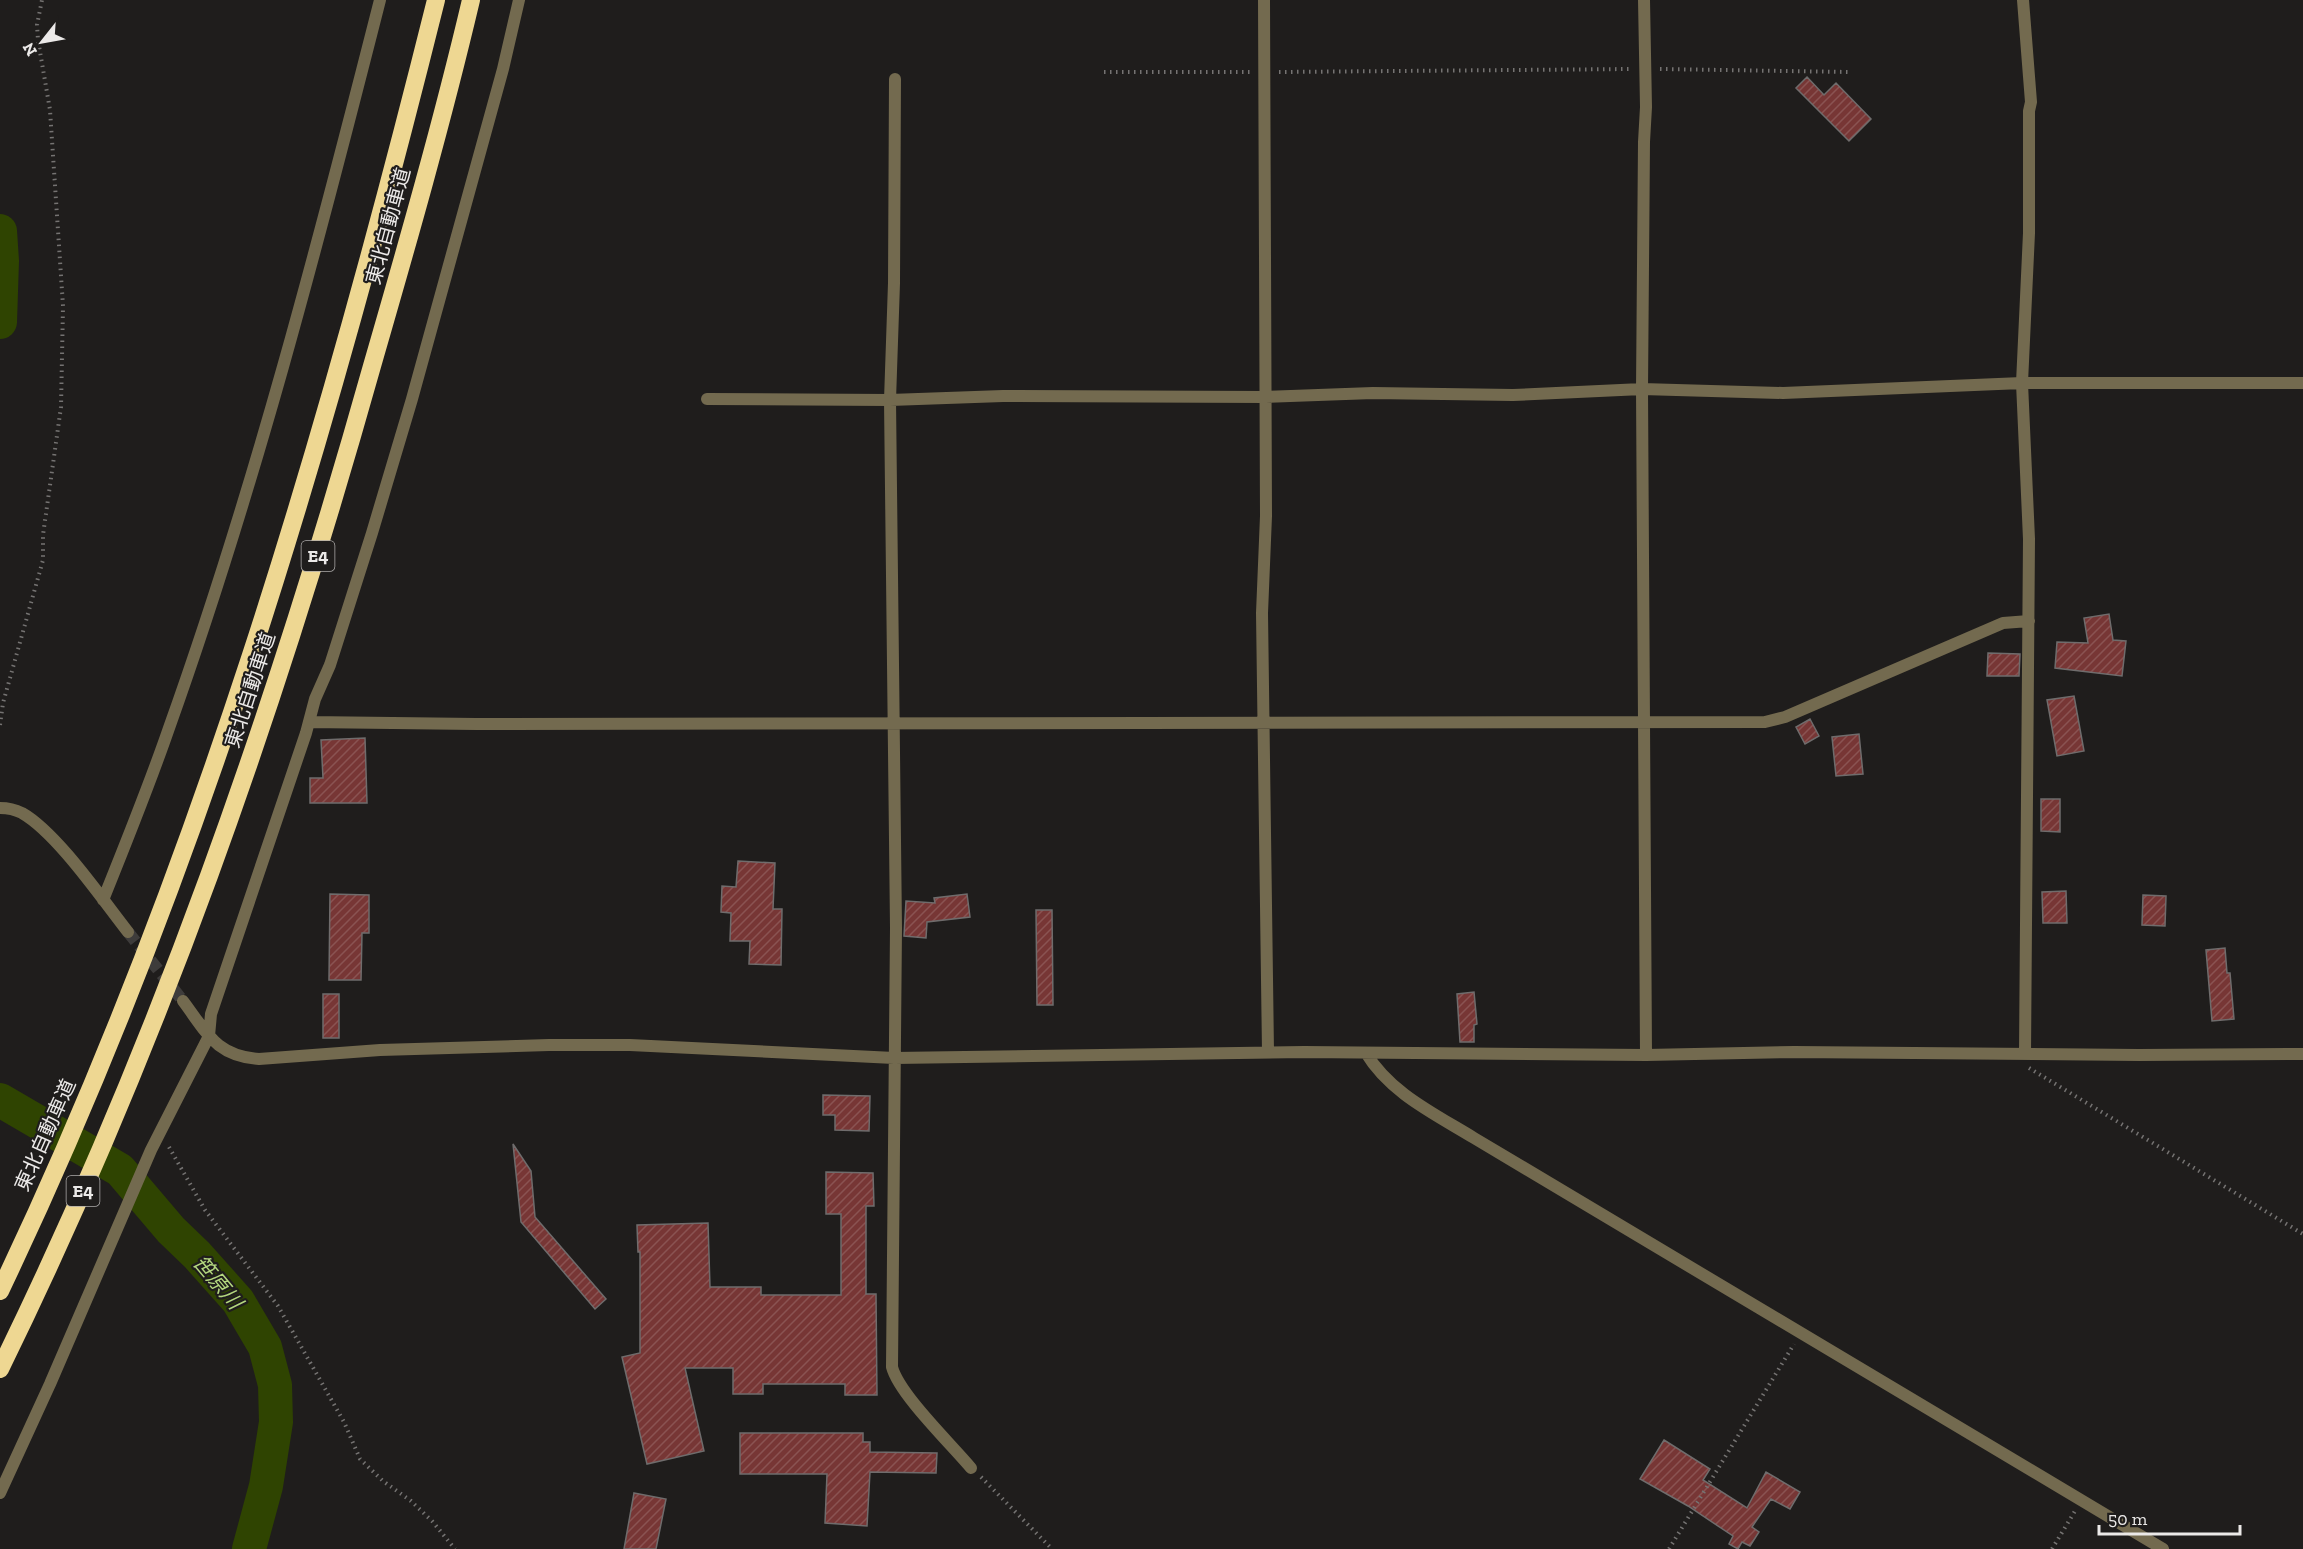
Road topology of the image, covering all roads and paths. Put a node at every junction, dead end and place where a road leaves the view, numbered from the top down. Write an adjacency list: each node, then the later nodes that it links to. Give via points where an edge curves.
1 (42, 0): 25 (path, via 38,40 50,110 63,306 60,408 43,560)
2 (380, 0): 27 (street, via 244,500 170,725)
3 (436, 0): 39 (highway, 東北自動車道 / E4, via 369,261 278,576 190,837 104,1058)
4 (471, 0): 41 (highway, 東北自動車道 / E4, via 407,243 310,581 226,831 124,1098 42,1285)
5 (519, 0): 21 (street, via 412,399)
6 (1264, 0): 11 (street)
7 (1644, 0): 9 (street)
8 (2023, 0): 14 (street, via 2031,102)
9 (1646, 69): 11 (path); 12 (path); 16 (street)
10 (1104, 72): 11 (path)
11 (1265, 72): 17 (street)
12 (1848, 72)
13 (895, 80): 19 (street)
14 (2022, 382): 15 (street); 16 (street, via 1783,393); 20 (street)
15 (2303, 383)
16 (1642, 389): 17 (street, via 1513,395 1373,393); 24 (street)
17 (1266, 397): 19 (street, via 1004,396); 23 (street)
18 (707, 399): 19 (street)
19 (890, 400): 22 (street)
20 (2029, 621): 24 (street, via 1995,626 1774,721); 33 (street)
21 (309, 722): 22 (street); 30 (street, via 211,1014)
22 (893, 722): 23 (street); 36 (street)
23 (1263, 722): 24 (street); 31 (street)
24 (1644, 722): 35 (street)
25 (0, 725)
26 (0, 808): 27 (street, via 21,812 33,821 64,851)
27 (103, 900): 28 (street)
28 (128, 932)
29 (183, 1001): 30 (street)
30 (209, 1036): 36 (street, via 228,1053 259,1059 380,1050 549,1045 630,1045); 37 (street)
31 (1268, 1052): 32 (street); 36 (street)
32 (1366, 1053): 35 (street); 40 (street, via 1378,1071 1402,1093)
33 (2025, 1054): 34 (street); 35 (street); 38 (path, via 2025,1062 2034,1073)
34 (2303, 1054)
35 (1646, 1055)
36 (894, 1058): 42 (street, via 892,1367 904,1391)
37 (158, 1136): 43 (street); 45 (path, via 166,1143 205,1210 278,1306 344,1422 360,1459 411,1501)
38 (2303, 1234)
39 (0, 1291)
40 (1801, 1333): 44 (street); 47 (path)
41 (0, 1369)
42 (971, 1468): 46 (path)
43 (0, 1493)
44 (2081, 1500): 48 (path); 49 (street)
45 (455, 1549)
46 (1052, 1549)
47 (1669, 1549)
48 (2052, 1549)
49 (2163, 1549)

